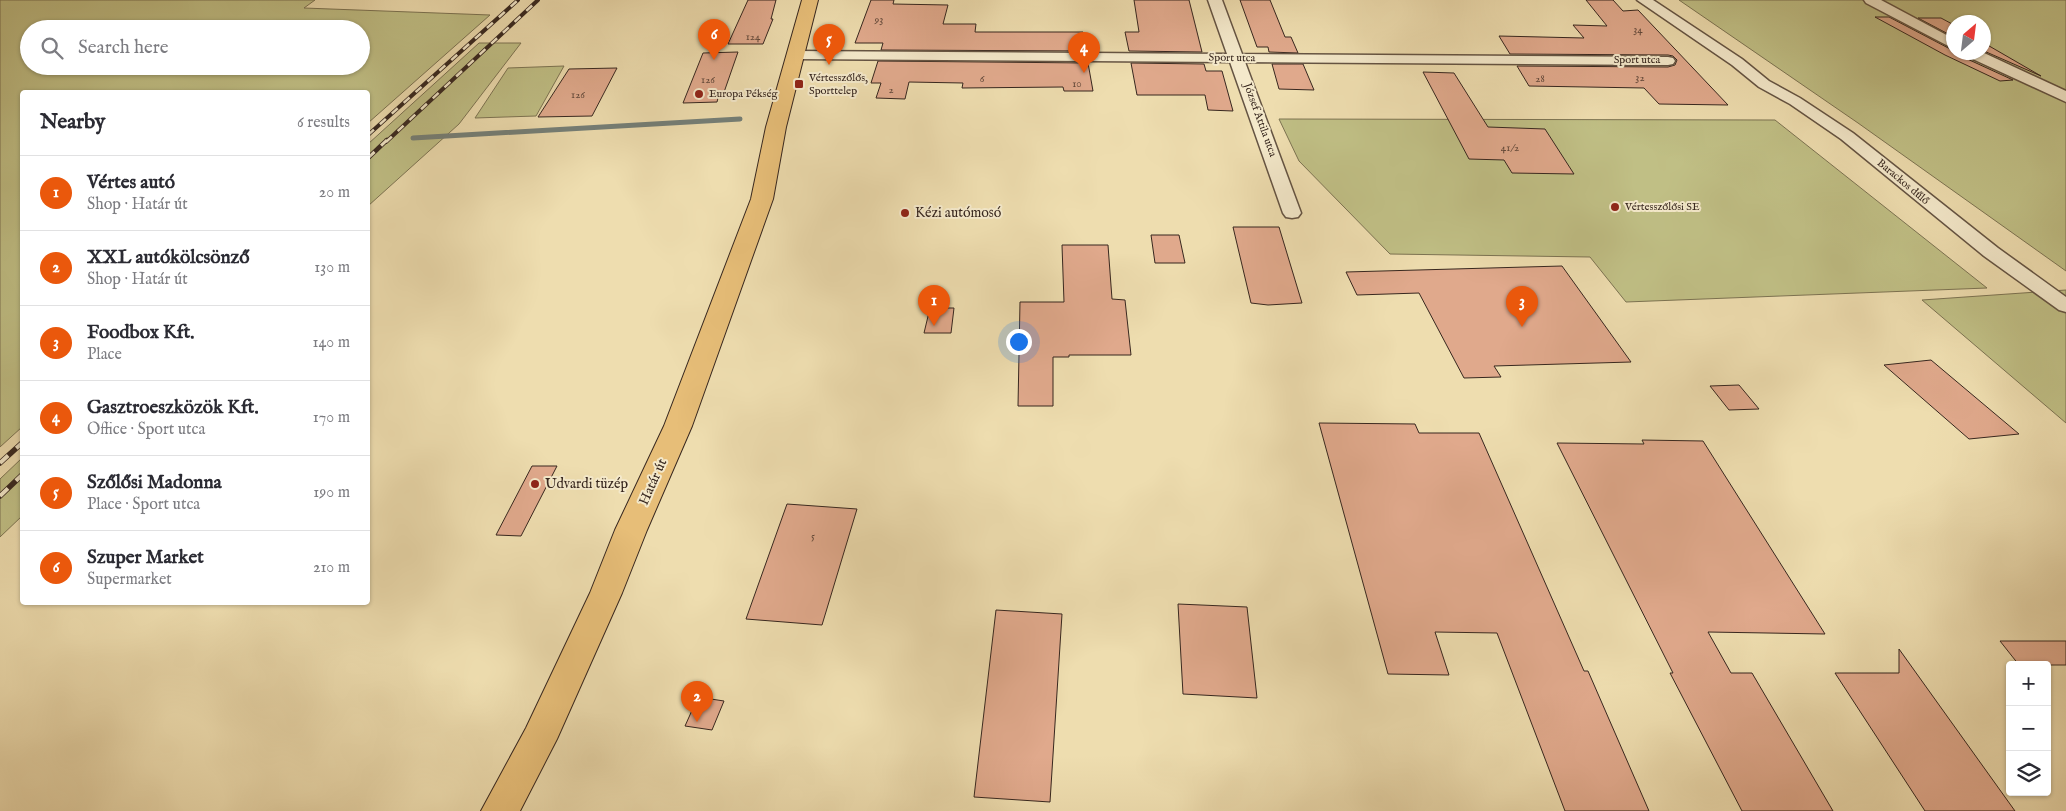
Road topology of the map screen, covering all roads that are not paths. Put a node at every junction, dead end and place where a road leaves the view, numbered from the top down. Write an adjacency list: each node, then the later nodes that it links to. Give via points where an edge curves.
1 (810, 0): 6 (main road, Határ út)
2 (1215, 0): 7 (street, József Attila utca)
3 (1644, 0): 12 (street, Barackos dűlő, via 1737,62 1764,84 1795,100 1847,136 1991,252)
4 (1871, 0): 5 (street)
5 (1946, 41)
6 (795, 55): 7 (street, Sport utca); 13 (main road, Határ út, via 762,200 678,426 543,731)
7 (1236, 58): 9 (street, Sport utca); 11 (street, József Attila utca)
8 (1986, 60): 10 (street)
9 (1668, 61)
10 (2066, 97)
11 (1292, 213)
12 (2066, 306)
13 (500, 811)

